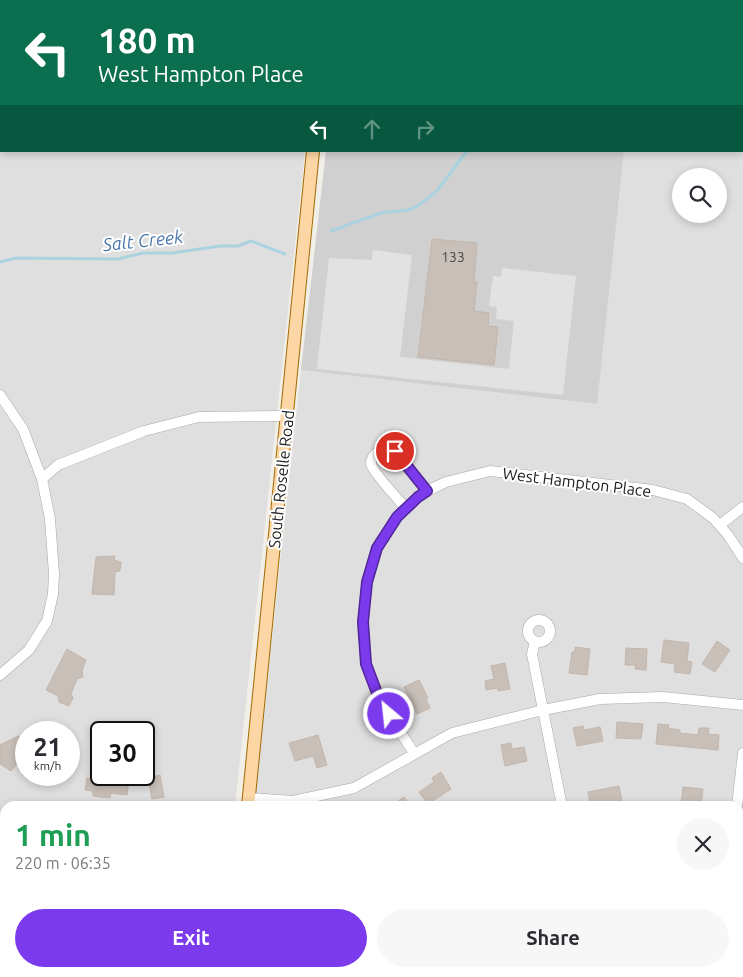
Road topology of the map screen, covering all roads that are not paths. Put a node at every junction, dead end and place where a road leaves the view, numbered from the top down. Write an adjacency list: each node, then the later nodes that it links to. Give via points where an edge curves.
1 (313, 152): 3 (main road, South Roselle Road)
2 (0, 395): 4 (street, via 23,429)
3 (287, 416): 4 (street, via 199,417 144,431 58,465); 17 (main road, South Roselle Road)
4 (42, 479): 12 (street, via 50,519 53,594 47,621 29,650)
5 (427, 491): 7 (street, West Hampton Place); 7 (street, via 395,451 377,452 371,465); 8 (street, West Hampton Place, via 446,482 490,471 653,490 687,499)
6 (743, 507): 8 (street)
7 (406, 508): 15 (street, West Hampton Place, via 377,548 367,582 363,622 366,664 380,701)
8 (720, 525): 9 (street, West Hampton Place)
9 (739, 544): 10 (street, West Hampton Place)
10 (743, 558)
11 (535, 642): 14 (street, via 532,654)
12 (0, 675)
13 (743, 705): 14 (street, via 663,696 600,699)
14 (543, 710): 15 (street, via 452,733); 19 (street)
15 (414, 753): 18 (street, via 354,788)
16 (743, 753): 20 (street)
17 (248, 801)
18 (270, 801)
19 (561, 801)
20 (738, 801)

